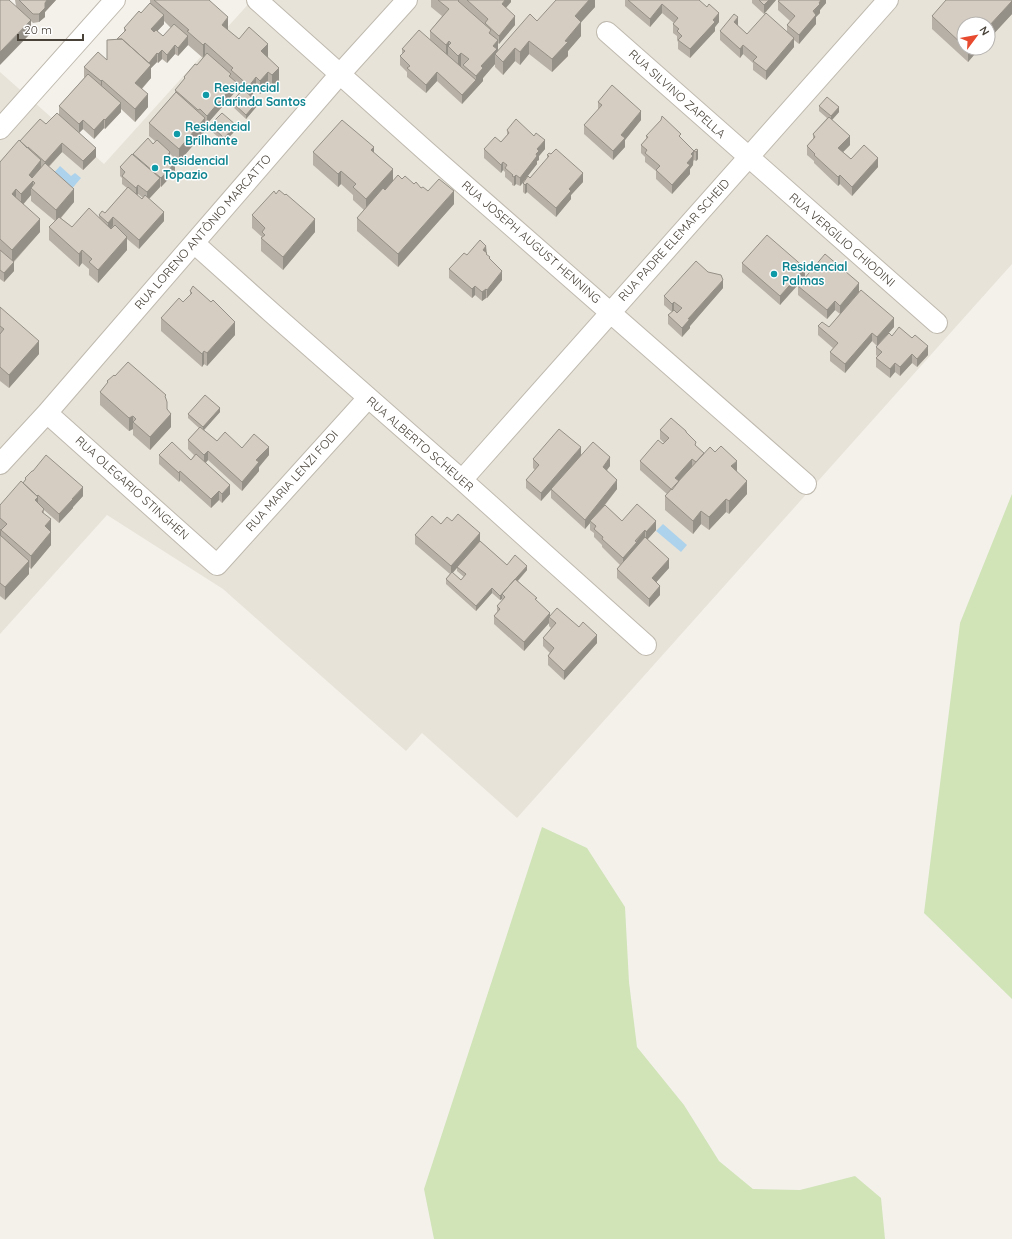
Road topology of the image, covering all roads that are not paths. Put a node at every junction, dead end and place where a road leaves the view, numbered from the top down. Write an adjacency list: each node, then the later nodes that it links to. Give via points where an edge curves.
1 (115, 0): 7 (street)
2 (257, 0): 6 (street, RUA JOSEPH AUGUST HENNING)
3 (406, 0): 6 (street, RUA LORENO ANTÔNIO MARCATTO)
4 (888, 0): 8 (street, RUA PADRE ELEMAR SCHEID)
5 (606, 32): 8 (street, RUA SILVINO ZAPELLA)
6 (340, 74): 9 (street, RUA LORENO ANTÔNIO MARCATTO); 10 (street, RUA JOSEPH AUGUST HENNING)
7 (0, 129)
8 (748, 157): 10 (street, RUA PADRE ELEMAR SCHEID); 11 (street, RUA VERGÍLIO CHIODINI)
9 (194, 243): 12 (street, RUA ALBERTO SCHEUER); 13 (street, RUA LORENO ANTÔNIO MARCATTO)
10 (611, 312): 15 (street, RUA PADRE ELEMAR SCHEID); 16 (street, RUA JOSEPH AUGUST HENNING)
11 (937, 323)
12 (368, 398): 15 (street, RUA ALBERTO SCHEUER); 17 (street, RUA MARIA LENZI FODI)
13 (46, 413): 14 (street, RUA LORENO ANTÔNIO MARCATTO); 17 (street, RUA OLEGARIO STINGHEN)
14 (0, 464)
15 (462, 480): 18 (street, RUA ALBERTO SCHEUER)
16 (806, 484)
17 (217, 565)
18 (646, 645)

